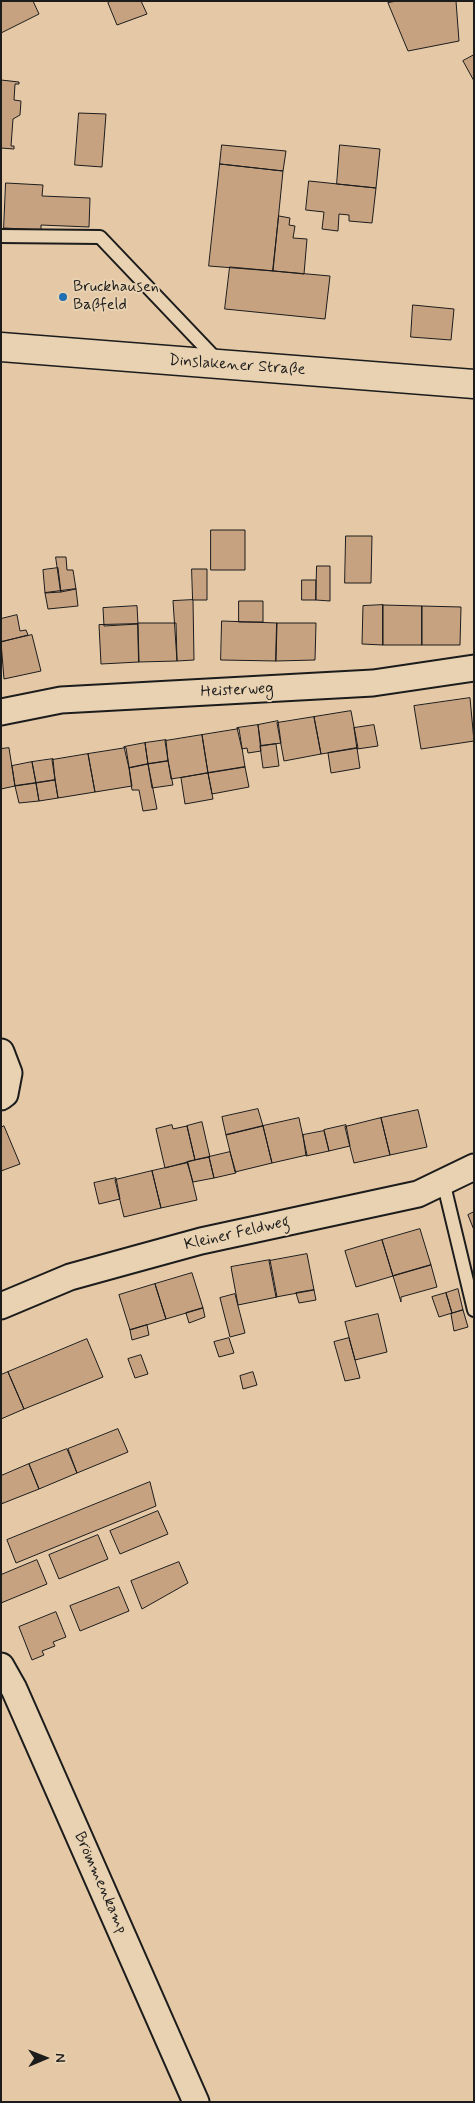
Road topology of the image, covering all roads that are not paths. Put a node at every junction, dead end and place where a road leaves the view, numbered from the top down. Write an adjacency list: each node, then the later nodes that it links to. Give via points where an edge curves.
1 (1, 236): 3 (lane, via 100,237)
2 (1, 347): 3 (main road, Dinslakener Straße)
3 (222, 365): 4 (main road, Dinslakener Straße)
4 (474, 384)
5 (474, 668): 6 (street, Heisterweg, via 373,683 61,700)
6 (1, 712)
7 (1, 1052): 8 (street, via 9,1073 5,1094)
8 (1, 1097)
9 (474, 1167): 10 (street, Kleiner Feldweg)
10 (443, 1181): 11 (street, Kleiner Feldweg, via 418,1194 128,1260 70,1277); 12 (lane)
11 (1, 1306)
12 (474, 1310)
13 (1, 1666): 14 (street, Brömmenkamp)
14 (196, 2102)

